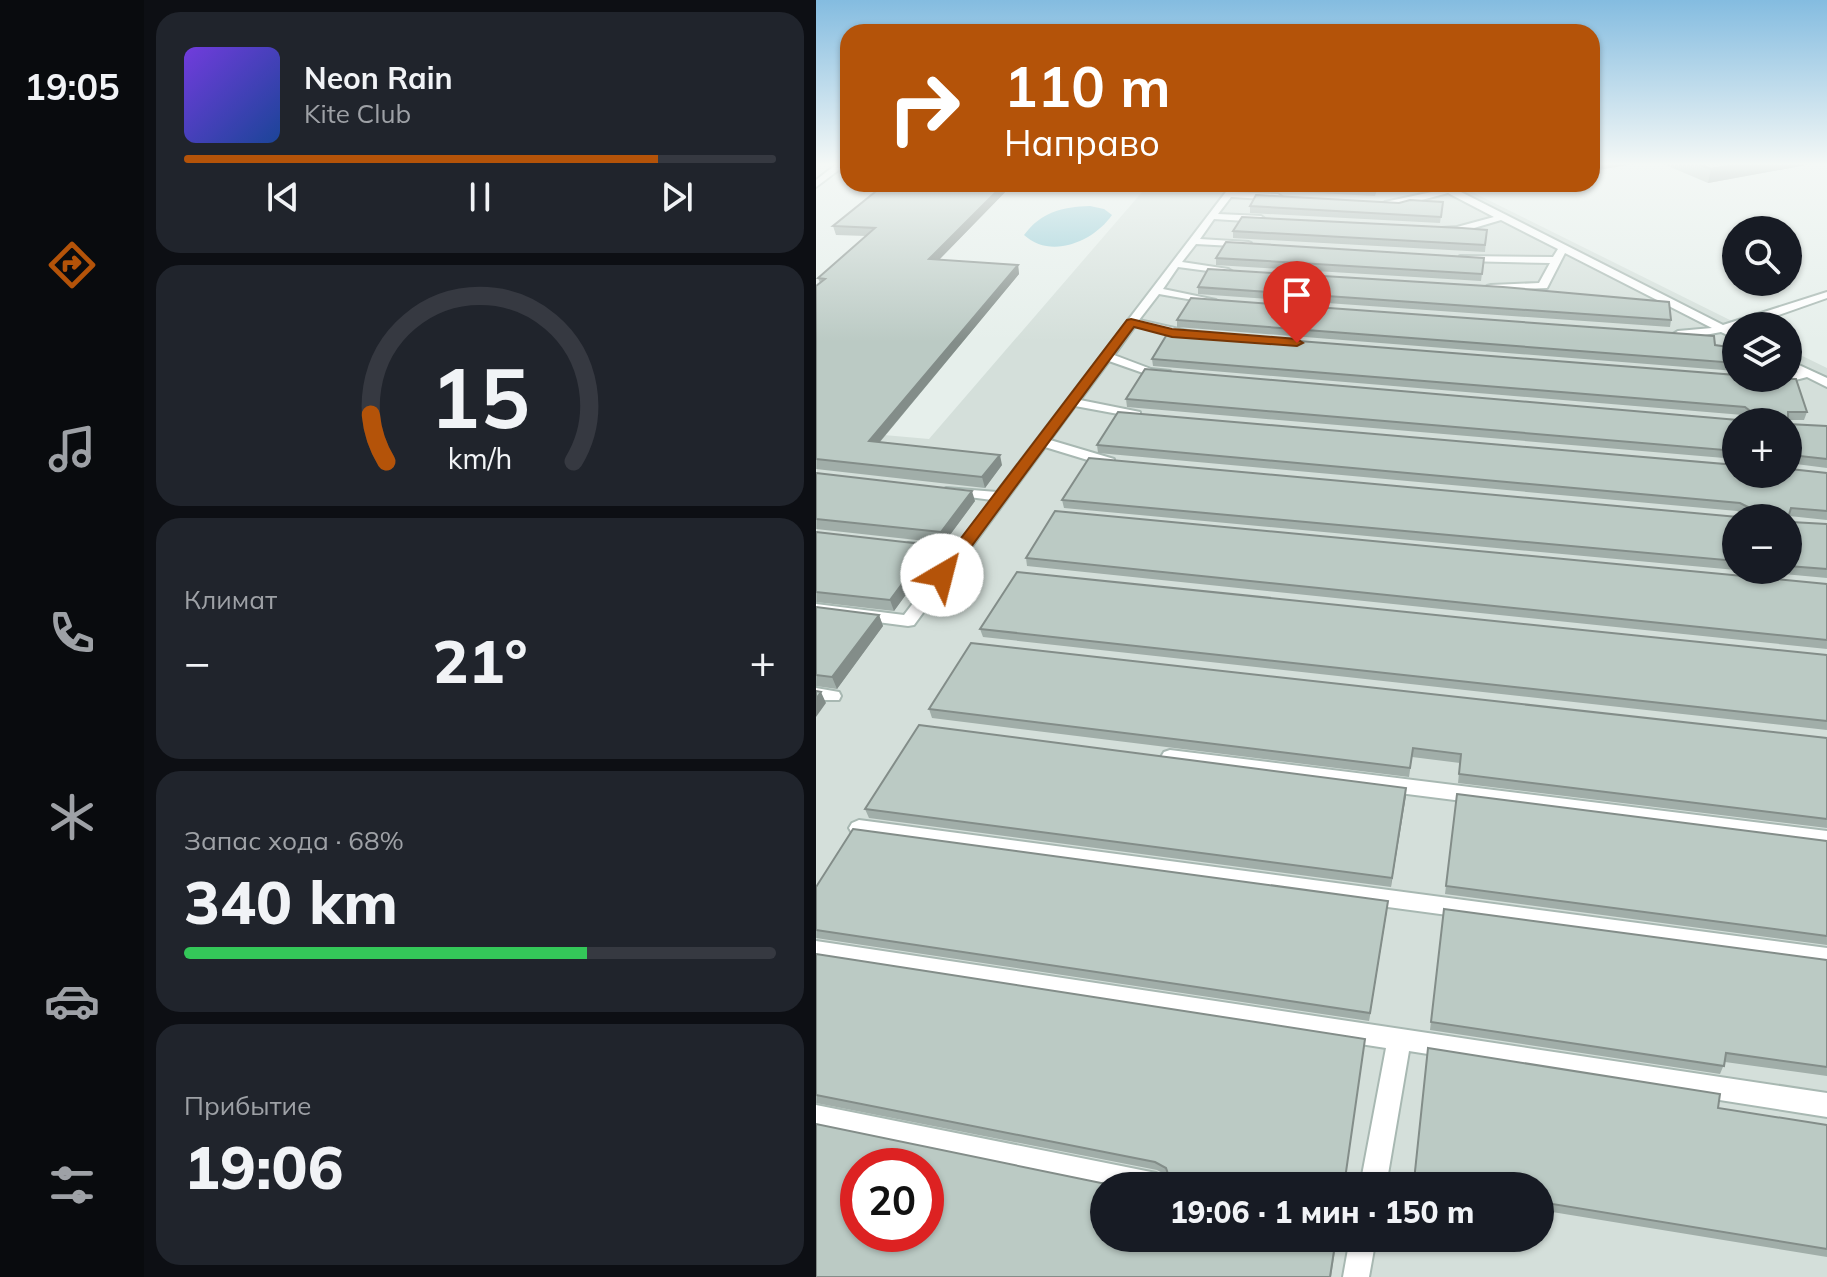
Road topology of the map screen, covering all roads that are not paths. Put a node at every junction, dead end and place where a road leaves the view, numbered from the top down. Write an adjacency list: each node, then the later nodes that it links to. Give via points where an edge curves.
1 (1206, 223): 5 (lane)
2 (1483, 223): 4 (lane, via 1457,230)
3 (1514, 223): 7 (lane)
4 (1426, 229)
5 (1192, 241): 6 (lane); 10 (lane)
6 (1254, 245)
7 (1563, 248): 9 (lane); 17 (lane)
8 (1454, 257): 9 (lane)
9 (1557, 260): 12 (lane, via 1543,286)
10 (1175, 264): 11 (lane); 13 (lane)
11 (1247, 273)
12 (1481, 287)
13 (1155, 290): 15 (lane); 16 (lane)
14 (1827, 295): 17 (lane)
15 (1226, 303)
16 (1131, 322): 19 (lane); 20 (lane)
17 (1721, 329): 18 (lane, via 1693,335)
18 (1662, 333)
19 (1203, 335)
20 (1106, 356): 23 (lane, via 1149,372); 26 (lane)
21 (1802, 370): 22 (lane)
22 (1808, 373): 24 (lane); 25 (lane)
23 (1180, 375)
24 (1802, 375)
25 (1827, 383)
26 (1072, 402): 27 (lane); 28 (lane)
27 (1156, 417)
28 (1042, 442): 29 (lane, via 1098,461); 31 (lane)
29 (1129, 464)
30 (939, 490): 31 (lane)
31 (1001, 497): 33 (lane)
32 (902, 545): 33 (lane)
33 (959, 552): 34 (lane, via 908,621)
34 (816, 609)
35 (1151, 755): 37 (lane)
36 (859, 828): 39 (lane)
37 (1827, 839)
38 (816, 950): 40 (lane)
39 (1827, 957)
40 (1399, 1041): 41 (lane); 43 (lane)
41 (1827, 1105)
42 (816, 1117): 44 (lane)
43 (1376, 1172)
44 (1090, 1173)
45 (1360, 1252): 46 (lane)
46 (1356, 1277)

